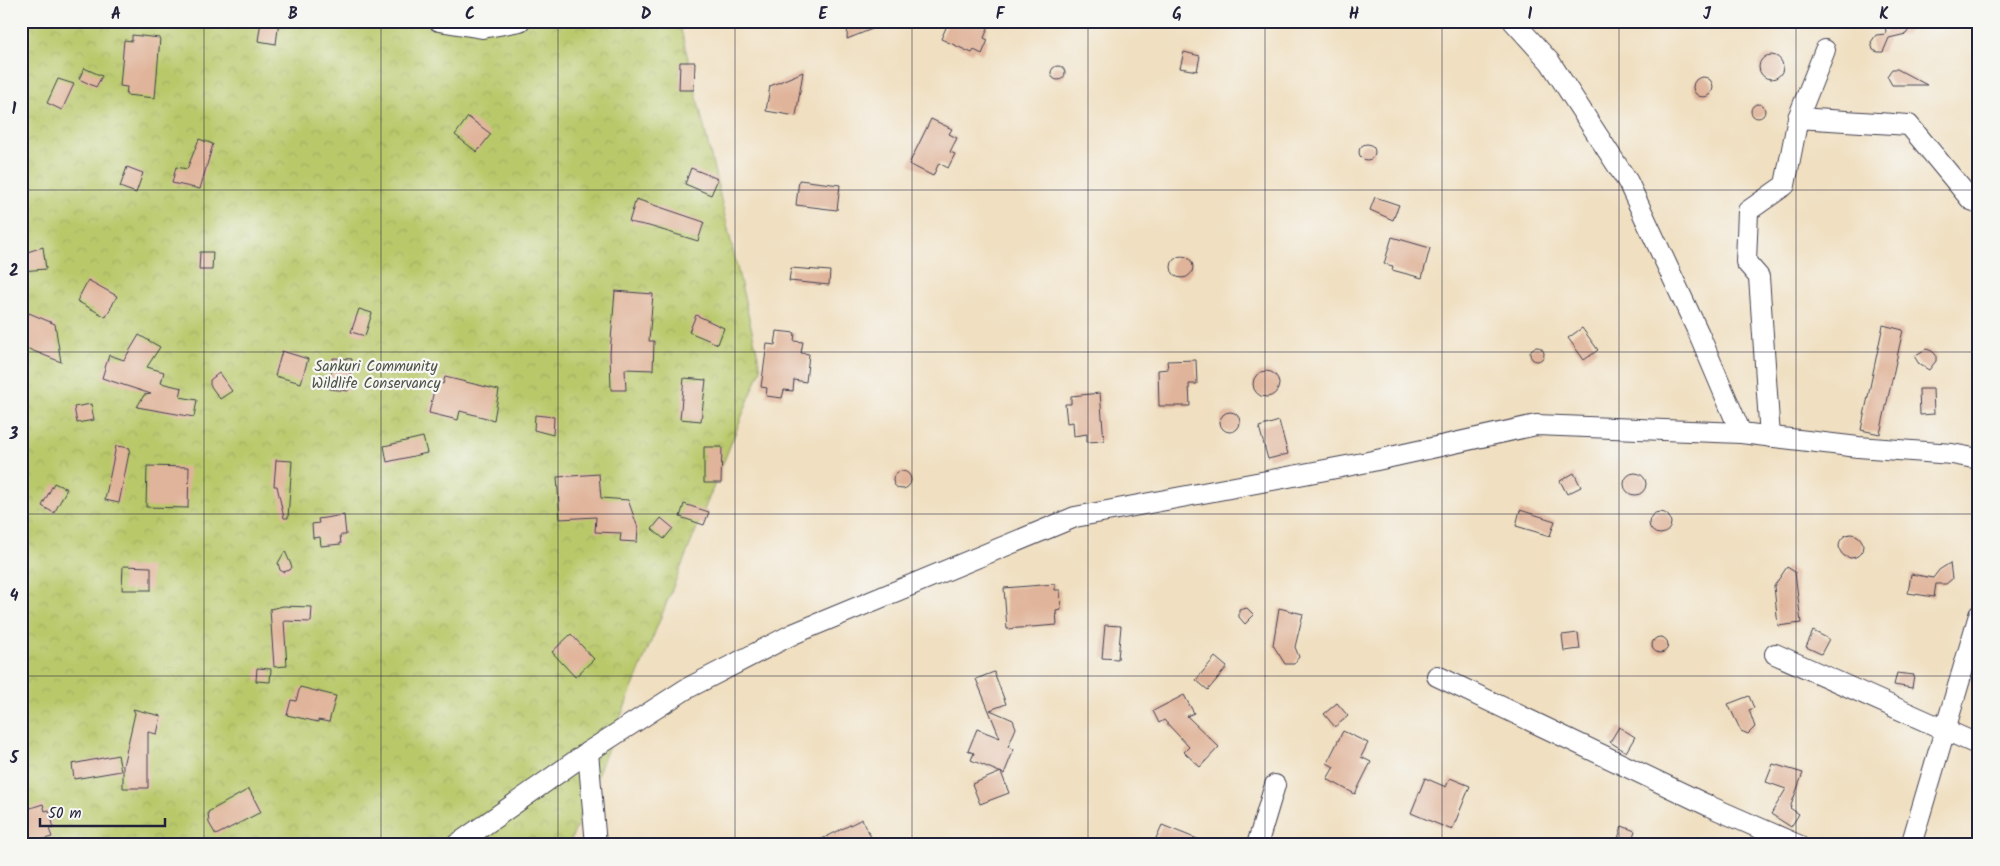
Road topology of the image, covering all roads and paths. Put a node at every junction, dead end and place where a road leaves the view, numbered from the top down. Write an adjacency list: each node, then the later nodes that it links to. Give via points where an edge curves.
1 (439, 21): 2 (street, via 482,28)
2 (520, 21)
3 (1513, 21): 7 (street, via 1550,62 1628,182)
4 (1825, 50): 5 (street)
5 (1798, 118): 6 (street, via 1909,125 1971,200); 8 (street, via 1785,185 1748,211 1746,262 1759,277)
6 (1979, 203)
7 (1741, 433): 8 (street); 15 (street, via 1536,425 1368,462 1075,517 793,634 686,689)
8 (1770, 437): 9 (street)
9 (1979, 459)
10 (1979, 615): 13 (street)
11 (1775, 654): 13 (street)
12 (1436, 676): 20 (street)
13 (1945, 728): 14 (street); 21 (street)
14 (1979, 745)
15 (588, 752): 17 (street); 18 (street)
16 (1275, 785): 19 (street)
17 (456, 845)
18 (596, 845)
19 (1257, 845)
20 (1798, 845)
21 (1911, 845)

